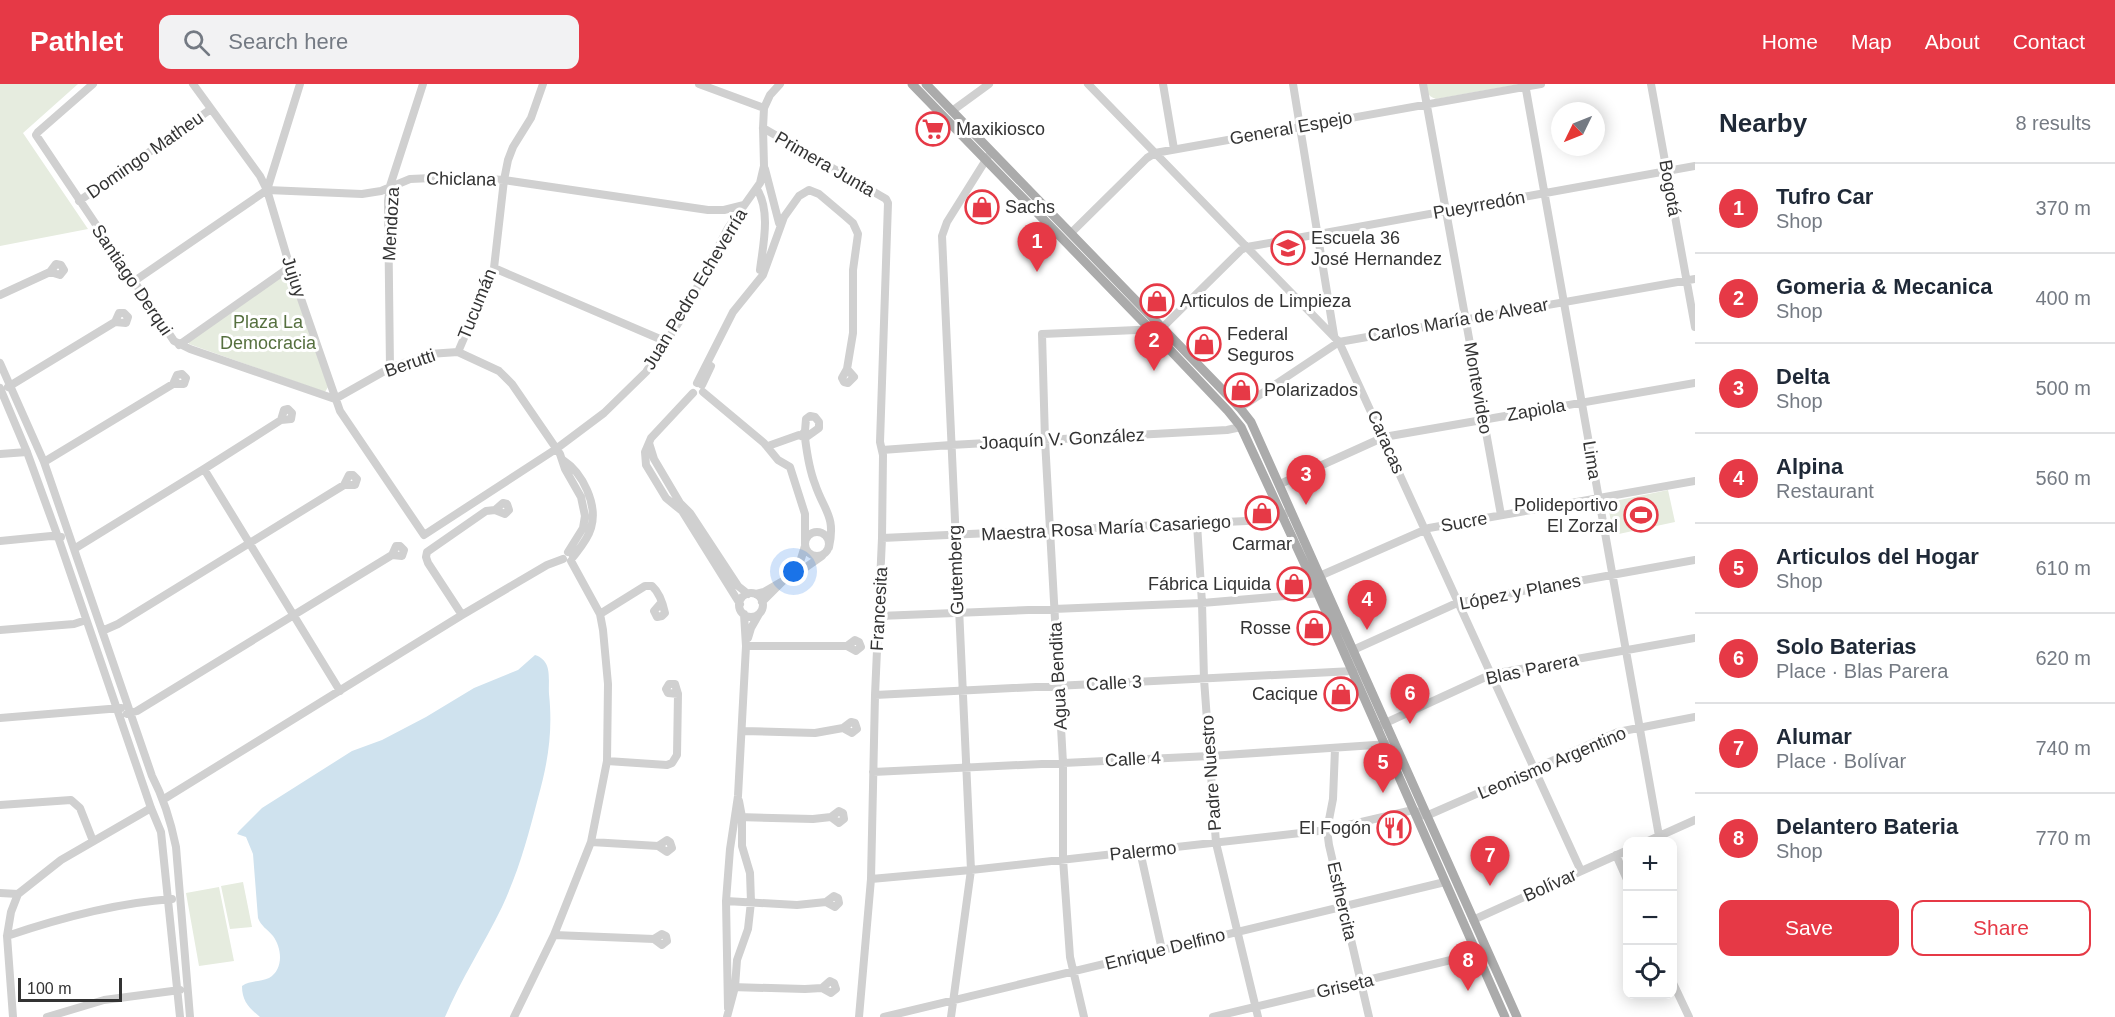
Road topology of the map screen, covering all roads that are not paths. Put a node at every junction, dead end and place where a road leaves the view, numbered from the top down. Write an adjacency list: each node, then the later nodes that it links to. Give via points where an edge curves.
1 (93, 84): 36 (street, Santiago Derqui, via 36,135)
2 (194, 84): 20 (street, Jujuy)
3 (300, 84): 33 (street)
4 (423, 84): 31 (street, Mendoza)
5 (543, 84): 30 (street, Tucumán, via 531,118 513,147)
6 (699, 84): 19 (street, Primera Junta)
7 (780, 84): 19 (street)
8 (912, 84): 26 (main road)
9 (926, 84): 21 (main road)
10 (989, 84): 21 (street)
11 (1088, 84): 25 (street, Caracas)
12 (1163, 84): 24 (street)
13 (1293, 84): 22 (street)
14 (1423, 84): 18 (street, Montevideo)
15 (1541, 84): 17 (street, General Espejo)
16 (1651, 84): 29 (street, Bogotá)
17 (1525, 85): 18 (street, General Espejo); 34 (street, Lima)
18 (1426, 105): 22 (street, General Espejo); 38 (street, Montevideo)
19 (764, 108): 23 (street, Juan Pedro Echeverría)
20 (211, 109): 33 (street, Jujuy); 36 (street, Domingo Matheu)
21 (952, 111): 26 (main road)
22 (1300, 127): 24 (street, General Espejo); 42 (street)
23 (763, 128): 27 (street, Juan Pedro Echeverría); 35 (street, Primera Junta)
24 (1174, 149): 25 (street, General Espejo)
25 (1155, 153): 41 (street, General Espejo); 44 (street, Caracas)
26 (989, 156): 41 (main road); 57 (main road); 79 (street, Gutemberg, via 946,222 942,236)
27 (764, 166): 32 (street, Juan Pedro Echeverría); 39 (street)
28 (1695, 166): 29 (street, Pueyrredón)
29 (1666, 171): 34 (street, Pueyrredón); 49 (street, Bogotá)
30 (504, 180): 31 (street, Chiclana, via 423,177); 37 (street, Chiclana, via 708,210); 46 (street, Tucumán)
31 (390, 186): 33 (street, Chiclana, via 362,195); 63 (street, Mendoza)
32 (757, 189): 37 (street, Juan Pedro Echeverría); 40 (street, via 762,200)
33 (267, 190): 45 (street, Jujuy); 50 (street)
34 (1545, 193): 38 (street, Pueyrredón); 52 (street, Lima)
35 (887, 200): 82 (street, Francesita)
36 (79, 201): 50 (street, Santiago Derqui)
37 (745, 204): 59 (street, Juan Pedro Echeverría)
38 (1446, 211): 42 (street, Pueyrredón); 53 (street, Montevideo)
39 (780, 224): 40 (street, via 770,221); 43 (street); 64 (street, via 792,204 809,190 845,216 856,230 853,333)
40 (764, 229): 43 (street, via 770,237); 48 (street)
41 (1071, 233): 55 (main road)
42 (1318, 234): 44 (street, Pueyrredón); 58 (street)
43 (778, 235): 48 (street)
44 (1247, 247): 55 (street); 58 (street, Caracas)
45 (290, 267): 60 (street); 70 (street, Jujuy)
46 (494, 268): 59 (street); 61 (street, Tucumán)
47 (50, 272): 51 (street)
48 (760, 280): 68 (street, via 738,308)
49 (1691, 280): 52 (street, Carlos María de Alvear); 56 (street, Bogotá)
50 (133, 282): 60 (street, Santiago Derqui)
51 (0, 295)
52 (1565, 302): 53 (street, Carlos María de Alvear); 71 (street, Lima)
53 (1466, 319): 58 (street, Carlos María de Alvear); 73 (street, Montevideo)
54 (115, 322): 67 (street)
55 (1163, 327): 57 (street); 72 (main road)
56 (1695, 327)
57 (1152, 331): 75 (main road); 77 (street, Agua Bendita, via 1042,334)
58 (1337, 339): 72 (street, Carlos María de Alvear); 76 (street, Caracas)
59 (667, 342): 81 (street, Juan Pedro Echeverría, via 646,372 615,404)
60 (179, 345): 70 (street, Santiago Derqui)
61 (458, 352): 63 (street, Berutti, via 429,354); 81 (street, Berutti, via 507,378)
62 (0, 364): 67 (street)
63 (390, 368): 70 (street, Berutti)
64 (847, 369)
65 (1695, 383): 71 (street, Zapiola)
66 (173, 384): 85 (street)
67 (10, 386): 69 (street); 78 (street)
68 (701, 387): 80 (street); 91 (street, via 691,388 693,393 649,441 645,452 646,465 666,498)
69 (1, 389): 83 (street)
70 (335, 399): 98 (street, Jujuy)
71 (1583, 402): 73 (street, Zapiola); 90 (street, Lima)
72 (1240, 408): 88 (main road, via 1251,422)
73 (1484, 419): 76 (street, Zapiola); 94 (street, Montevideo)
74 (281, 420): 86 (street)
75 (1241, 427): 77 (street, Joaquín V. González); 93 (main road)
76 (1384, 436): 88 (street, Zapiola); 96 (street, Caracas)
77 (1045, 440): 79 (street, Joaquín V. González); 97 (street, Agua Bendita)
78 (35, 443): 83 (street); 85 (street)
79 (951, 445): 82 (street, Joaquín V. González); 99 (street, Gutemberg)
80 (768, 446): 105 (street, via 794,473 805,514); 106 (street, via 804,436 814,483 832,526)
81 (556, 449): 98 (street, Juan Pedro Echeverría); 110 (street, Berutti, via 581,497 585,516)
82 (882, 450): 102 (street, Francesita)
83 (28, 453): 84 (street); 85 (street); 100 (street)
84 (0, 454)
85 (42, 459): 101 (street)
86 (204, 469): 104 (street); 107 (street)
87 (1695, 481): 90 (street, Sucre)
88 (1280, 484): 93 (main road)
89 (344, 485): 104 (street)
90 (1598, 498): 94 (street, Sucre); 112 (street, Lima)
91 (681, 507): 116 (street, via 690,513 738,586); 121 (street)
92 (495, 510): 129 (street, via 486,511 427,552 428,563)
93 (1287, 513): 95 (street, Maestra Rosa María Casariego, via 1268,520); 113 (main road)
94 (1501, 515): 96 (street, Sucre)
95 (1197, 524): 97 (street, Maestra Rosa María Casariego); 118 (street, Padre Nuestro)
96 (1424, 530): 113 (street, Sucre); 119 (street, Caracas)
97 (1051, 531): 99 (street, Maestra Rosa María Casariego); 122 (street, Agua Bendita)
98 (424, 535)
99 (955, 535): 102 (street, Maestra Rosa María Casariego); 125 (street, Gutemberg)
100 (58, 537): 101 (street); 103 (street); 131 (street)
101 (69, 537): 107 (street)
102 (882, 538): 130 (street, Francesita)
103 (0, 541)
104 (249, 542): 128 (street); 132 (street, via 128,618)
105 (805, 544): 106 (street, via 808,536 819,532 826,536); 109 (street, via 811,555); 114 (street, via 800,562)
106 (829, 547): 109 (street)
107 (74, 549): 123 (street)
108 (392, 555): 128 (street)
109 (822, 556): 114 (street)
110 (569, 557): 126 (street); 129 (street, via 547,565)
111 (1695, 560): 112 (street, López y Planes)
112 (1612, 575): 119 (street, López y Planes); 139 (street, Lima)
113 (1316, 578): 115 (main road)
114 (785, 579): 116 (street, via 764,592); 117 (street)
115 (1322, 592): 118 (street); 138 (main road); 140 (main road)
116 (752, 594): 117 (street); 121 (street, via 742,598)
117 (762, 602): 124 (street)
118 (1202, 603): 122 (street); 142 (street, Padre Nuestro)
119 (1457, 603): 138 (street, López y Planes); 141 (street, Caracas)
120 (660, 604): 126 (street, via 657,591 645,586)
121 (740, 604): 127 (street)
122 (1055, 609): 125 (street); 143 (street, Agua Bendita)
123 (96, 612): 131 (street); 132 (street)
124 (760, 612): 127 (street); 136 (street)
125 (958, 613): 130 (street); 144 (street, Gutemberg)
126 (600, 614): 159 (street, via 608,684)
127 (744, 614): 136 (street)
128 (294, 615): 145 (street); 148 (street)
129 (462, 615): 145 (street)
130 (879, 616): 147 (street, Francesita)
131 (85, 618): 133 (street, via 74,624); 134 (street)
132 (101, 629): 134 (street); 148 (street)
133 (0, 630)
134 (90, 630): 149 (street)
135 (1695, 638): 139 (street, Blas Parera)
136 (746, 646): 137 (street); 155 (street)
137 (847, 646)
138 (1353, 650): 152 (main road)
139 (1625, 650): 141 (street, Blas Parera); 153 (street, Lima)
140 (1353, 671): 142 (street, Calle 3); 152 (main road)
141 (1492, 674): 152 (street, Blas Parera); 162 (street, Caracas)
142 (1204, 679): 143 (street, Calle 3); 158 (street, Padre Nuestro)
143 (1058, 686): 144 (street, Calle 3); 160 (street, Agua Bendita)
144 (963, 690): 147 (street, Calle 3); 161 (street, Gutemberg)
145 (340, 691): 166 (street)
146 (678, 694): 159 (street, via 676,759 667,765)
147 (875, 695): 163 (street, Francesita)
148 (130, 710): 149 (street); 164 (street)
149 (119, 712): 151 (street); 165 (street)
150 (1695, 717): 153 (street, Leonismo Argentino)
151 (0, 718)
152 (1381, 725): 156 (main road)
153 (1639, 727): 162 (street, Leonismo Argentino, via 1618,732); 176 (street, Lima)
154 (843, 728): 155 (street, via 804,733)
155 (742, 731): 172 (street)
156 (1389, 745): 157 (street, Calle 4); 169 (main road); 171 (main road)
157 (1335, 748): 158 (street, Calle 4); 175 (street, Esthercita, via 1334,799)
158 (1210, 756): 160 (street, Calle 4); 179 (street, Padre Nuestro)
159 (607, 761): 178 (street)
160 (1063, 763): 161 (street, Calle 4); 184 (street, Agua Bendita)
161 (967, 768): 163 (street, Calle 4); 185 (street, Gutemberg)
162 (1534, 770): 171 (street, Leonismo Argentino); 186 (street, Caracas)
163 (873, 772): 188 (street, Francesita)
164 (158, 789): 165 (street, via 150,790); 166 (street)
165 (147, 797): 170 (street)
166 (164, 799): 168 (street)
167 (0, 805): 177 (street, via 71,800 80,808)
168 (167, 810): 170 (street, via 161,816); 192 (street, via 176,847)
169 (1413, 810): 171 (street); 175 (street, Palermo); 189 (main road)
170 (152, 811): 177 (street); 193 (street, via 164,841)
171 (1426, 816): 198 (main road)
172 (738, 817): 173 (street); 194 (street); 195 (street, via 750,873)
173 (831, 818)
174 (1695, 820): 176 (street)
175 (1327, 830): 179 (street, Palermo); 197 (street, Esthercita)
176 (1659, 836)
177 (93, 841): 191 (street, via 42,873)
178 (591, 842): 180 (street); 200 (street)
179 (1216, 843): 181 (street, Palermo); 199 (street, Padre Nuestro)
180 (658, 846)
181 (1140, 850): 184 (street, Palermo); 203 (street)
182 (1623, 852): 183 (street, Bolívar)
183 (1616, 855): 186 (street, Bolívar); 187 (street)
184 (1064, 859): 185 (street, Palermo); 205 (street, Agua Bendita)
185 (971, 870): 188 (street, Palermo); 214 (street, Gutemberg)
186 (1581, 871): 198 (street, Bolívar)
187 (1623, 871)
188 (871, 879): 222 (street, Francesita)
189 (1445, 882): 197 (street, Enrique Delfino); 204 (main road)
190 (0, 893): 191 (street)
191 (18, 894): 201 (street)
192 (180, 898): 193 (street); 211 (street)
193 (169, 899): 201 (street, via 92,911); 212 (street)
194 (726, 901): 195 (street); 209 (street)
195 (751, 902): 196 (street); 209 (street, via 748,928)
196 (826, 902)
197 (1343, 906): 199 (street, Enrique Delfino); 208 (street, Esthercita)
198 (1473, 920): 230 (main road)
199 (1239, 932): 203 (street, Enrique Delfino); 215 (street, Padre Nuestro)
200 (554, 935): 202 (street); 221 (street)
201 (7, 936): 206 (street)
202 (654, 939)
203 (1162, 950): 205 (street, Enrique Delfino)
204 (1476, 954): 208 (street, Griseta); 229 (main road)
205 (1073, 972): 214 (street, Enrique Delfino); 225 (street, Agua Bendita)
206 (9, 978): 207 (street); 217 (street)
207 (0, 979)
208 (1361, 982): 215 (street, Griseta); 228 (street, Esthercita)
209 (731, 987): 210 (street); 216 (street)
210 (822, 987)
211 (188, 989): 212 (street); 220 (street)
212 (177, 990): 218 (street, via 104,1000); 219 (street)
213 (1677, 992): 231 (street)
214 (954, 1001): 223 (street, Enrique Delfino); 224 (street, Gutemberg)
215 (1256, 1007): 226 (street, Griseta); 227 (street, Padre Nuestro)
216 (727, 1013)
217 (14, 1017)
218 (47, 1017)
219 (180, 1017)
220 (190, 1017)
221 (514, 1017)
222 (859, 1017)
223 (884, 1017)
224 (951, 1017)
225 (1084, 1017)
226 (1214, 1017)
227 (1258, 1017)
228 (1369, 1017)
229 (1504, 1017)
230 (1517, 1017)
231 (1689, 1017)

